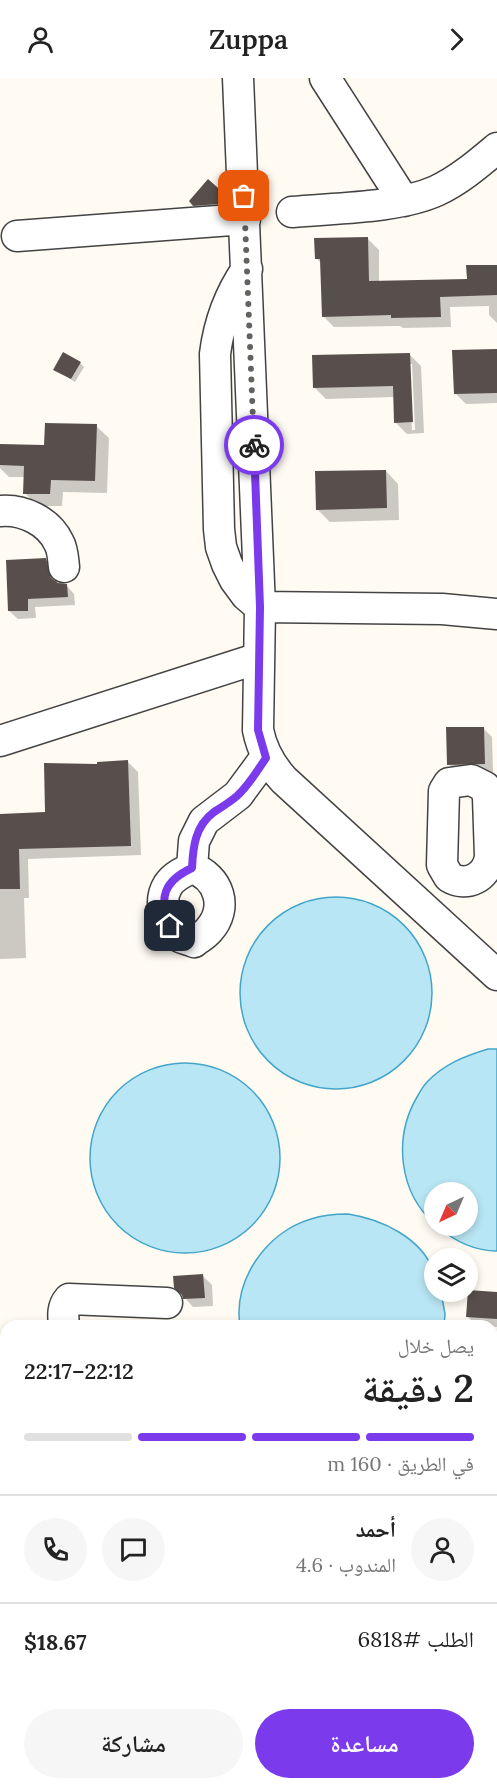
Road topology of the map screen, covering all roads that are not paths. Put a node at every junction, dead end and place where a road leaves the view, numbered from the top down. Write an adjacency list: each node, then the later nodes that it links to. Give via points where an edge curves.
1 (238, 78): 6 (lane)
2 (325, 78): 4 (lane)
3 (497, 148): 4 (lane, via 435,191)
4 (404, 201): 5 (lane)
5 (292, 212)
6 (245, 219): 7 (lane); 10 (lane, via 247,268 228,300 217,335 219,529 235,580)
7 (17, 236)
8 (0, 511): 9 (lane, via 27,514 46,526 60,544)
9 (64, 567)
10 (260, 607): 11 (lane, via 442,609); 12 (lane)
11 (497, 614)
12 (259, 658): 13 (lane); 14 (lane, via 258,730)
13 (0, 741)
14 (266, 758): 15 (lane, via 238,795 204,821 194,841); 17 (lane, via 284,780)
15 (192, 868)
16 (449, 877): 17 (lane)
17 (422, 906): 18 (lane)
18 (497, 975)
19 (167, 1303): 20 (lane, via 69,1299 63,1310)
20 (64, 1320)

